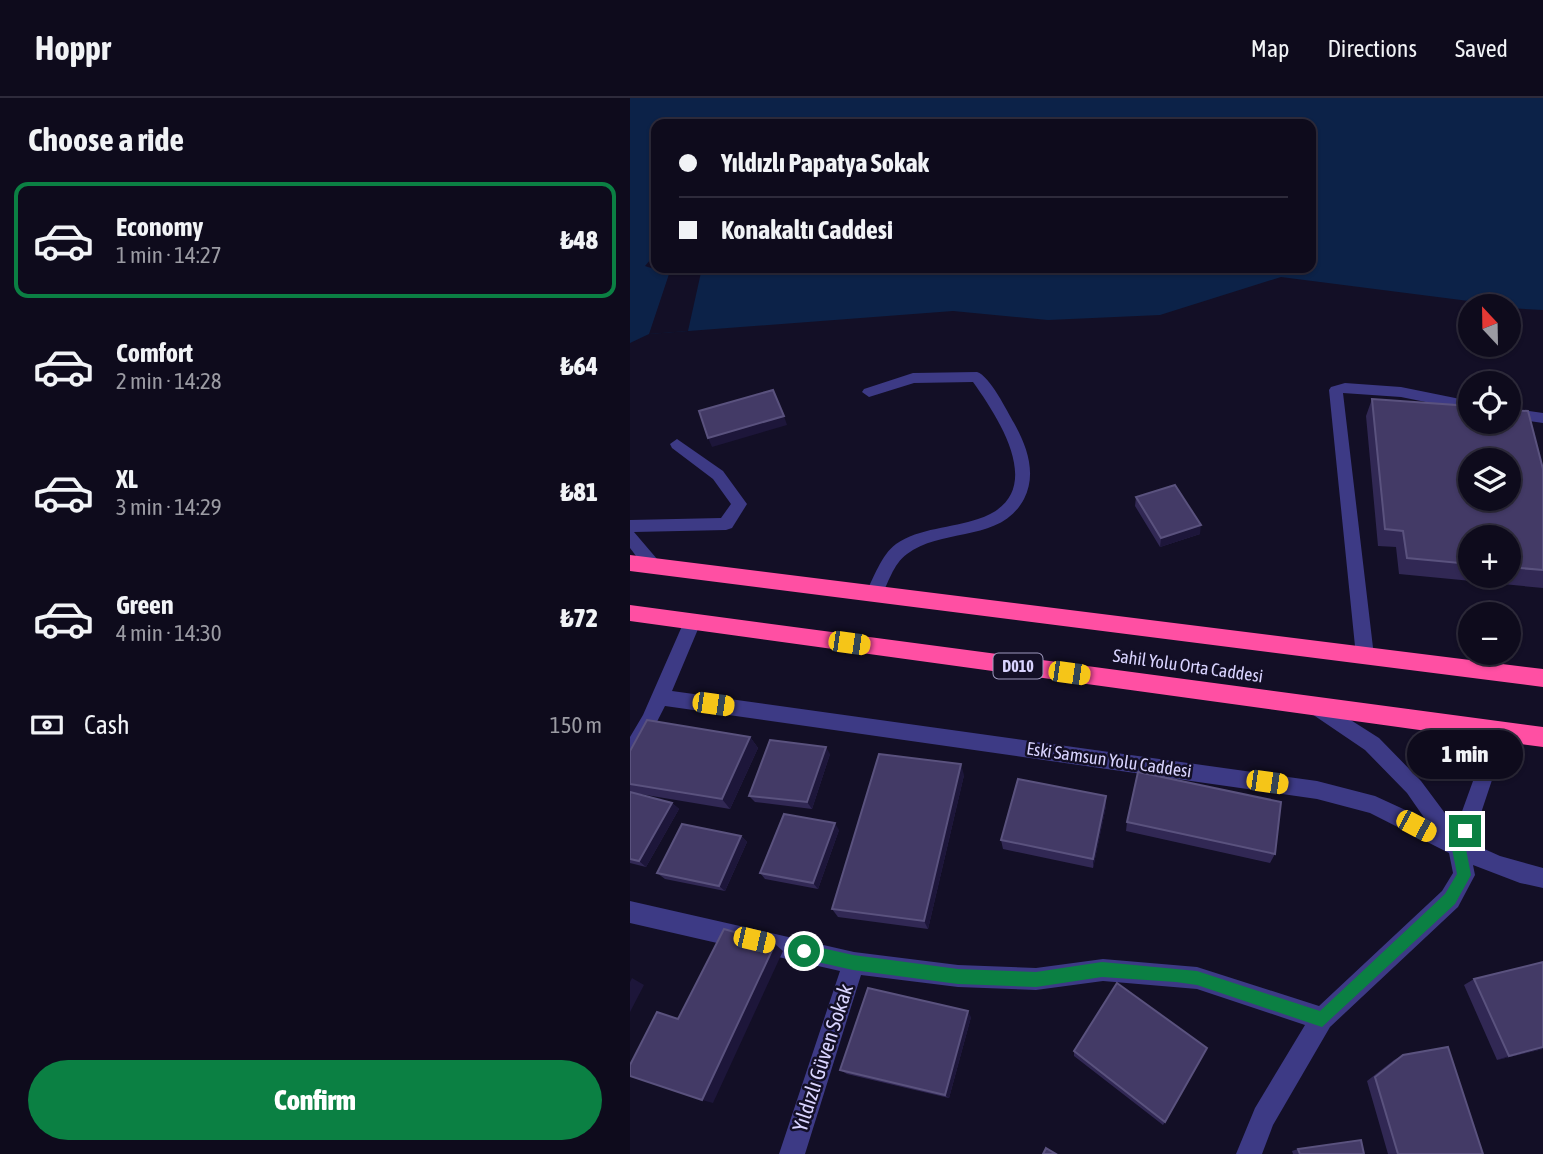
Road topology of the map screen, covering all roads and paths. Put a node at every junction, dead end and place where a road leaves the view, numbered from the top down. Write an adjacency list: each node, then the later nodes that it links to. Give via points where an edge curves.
1 (869, 392): 10 (street, via 912,378 977,377 1007,422 1024,473 1024,489 1012,507 995,519 898,551)
2 (1458, 404): 13 (street, via 1401,392 1336,390)
3 (1521, 415): 4 (street)
4 (1543, 418)
5 (677, 444): 6 (street, via 718,475 739,504 726,524)
6 (630, 526)
7 (630, 537): 9 (street)
8 (630, 563): 9 (highway, Sahil Yolu Orta Caddesi)
9 (655, 566): 10 (highway, Sahil Yolu Orta Caddesi)
10 (874, 594): 13 (highway, Sahil Yolu Orta Caddesi)
11 (630, 613): 12 (highway, Sahil Yolu Orta Caddesi / D010)
12 (692, 622): 15 (street); 16 (highway, Sahil Yolu Orta Caddesi / D010)
13 (1366, 656): 14 (highway, Sahil Yolu Orta Caddesi)
14 (1543, 678)
15 (660, 697): 19 (street); 20 (street, Eski Samsun Yolu Caddesi, via 1317,790 1374,804)
16 (1316, 706): 17 (highway, Sahil Yolu Orta Caddesi / D010); 20 (street, via 1394,765)
17 (1514, 733): 18 (highway, D010); 20 (street, via 1484,776)
18 (1543, 737)
19 (630, 755)
20 (1459, 849): 21 (street, Eski Samsun Yolu Caddesi); 24 (street, via 1464,875 1450,899)
21 (1543, 878)
22 (630, 912): 23 (street)
23 (853, 963): 24 (street, via 958,976 1036,979 1102,970 1156,972 1197,978); 25 (street, Yıldızlı Güven Sokak)
24 (1322, 1019): 26 (street, via 1264,1117)
25 (792, 1154)
26 (1249, 1154)

